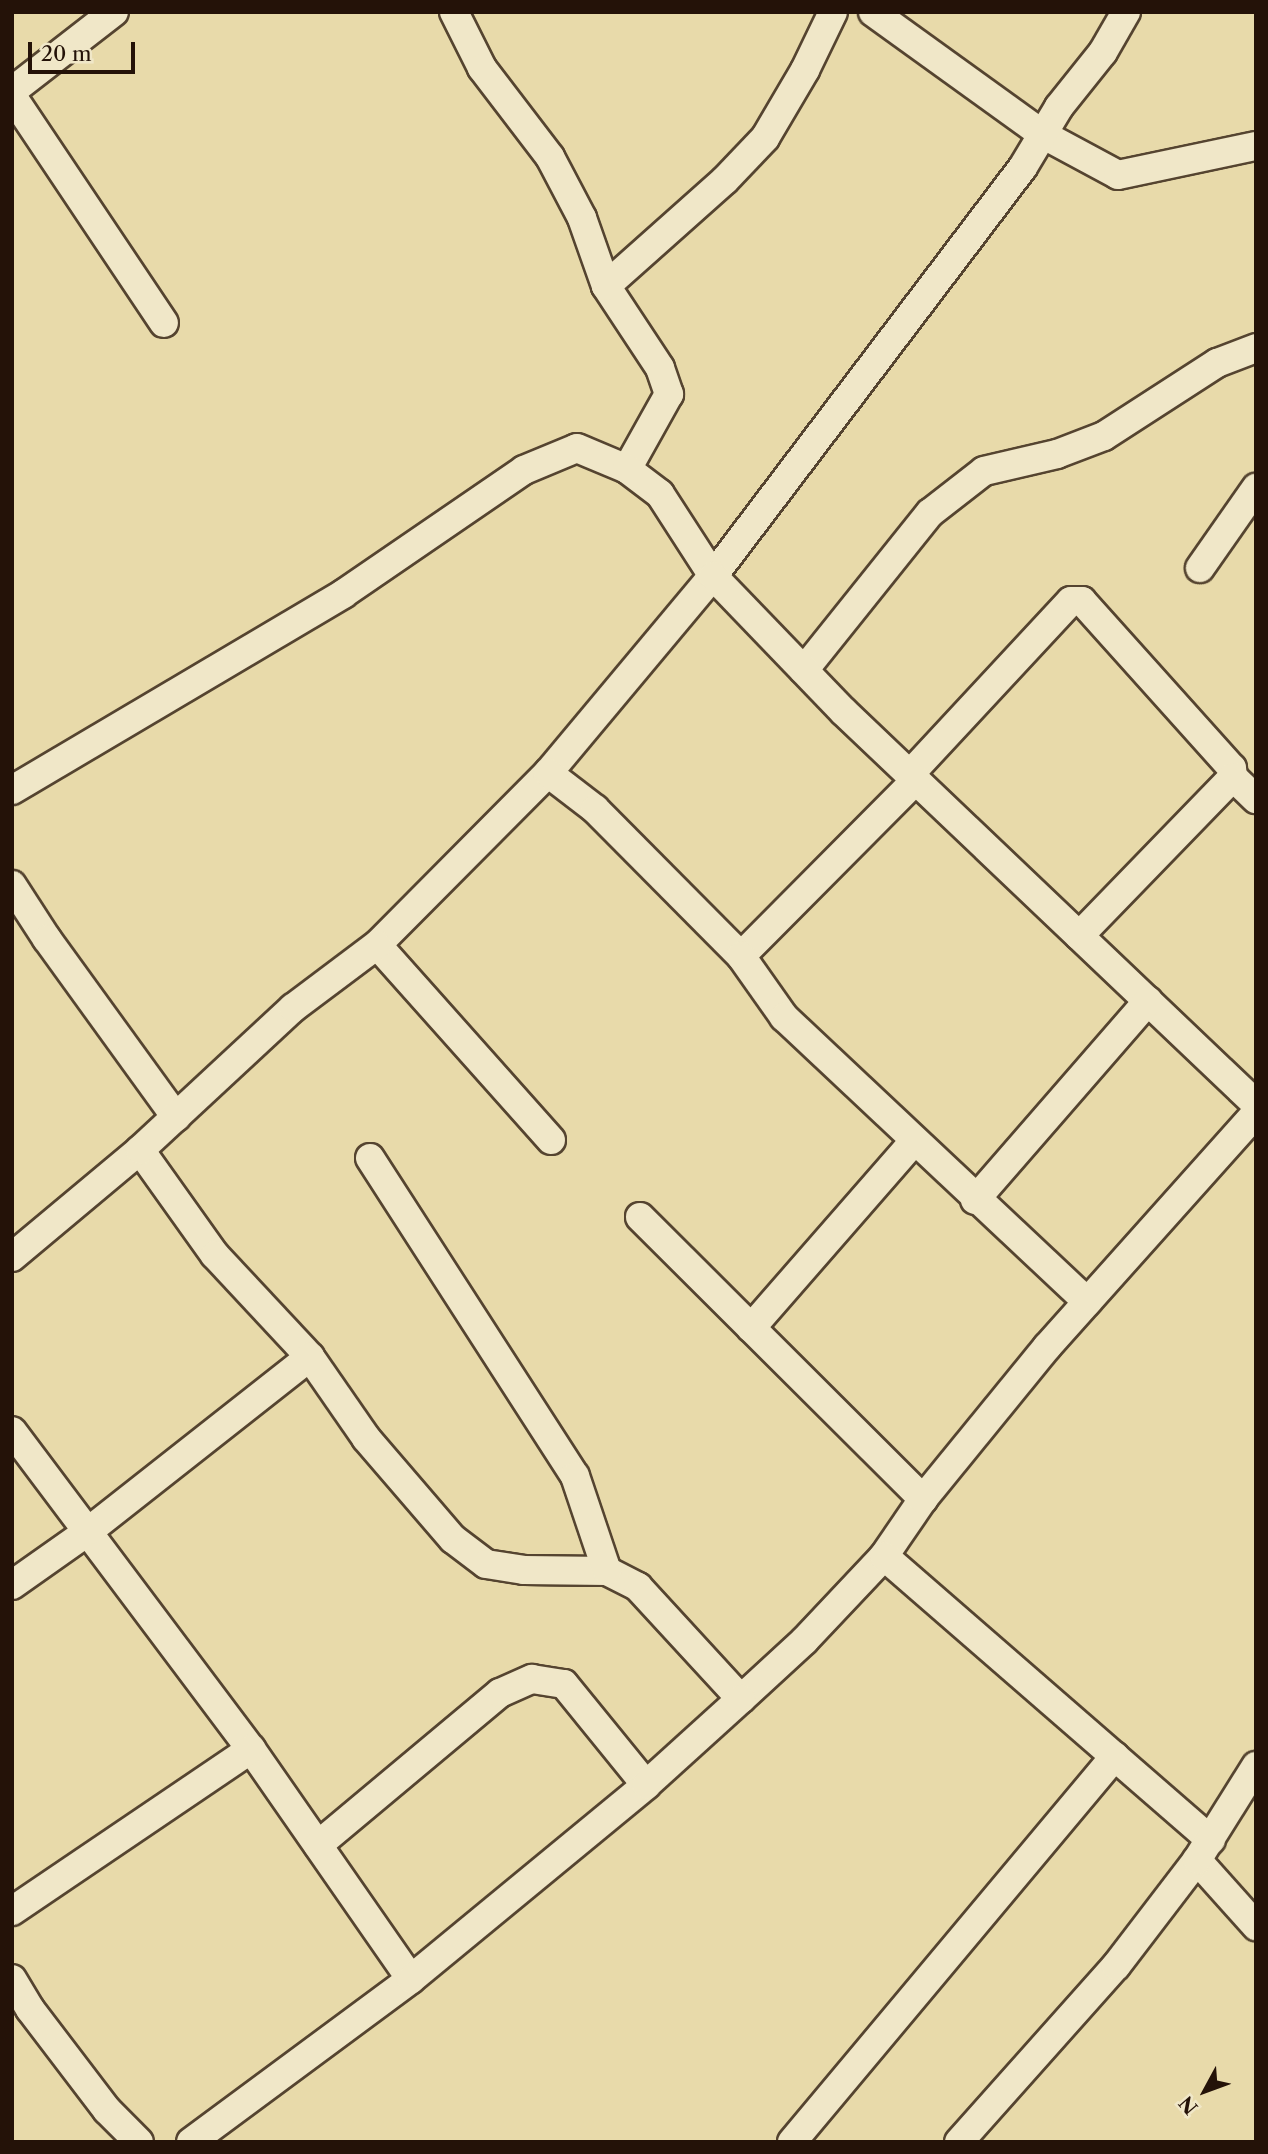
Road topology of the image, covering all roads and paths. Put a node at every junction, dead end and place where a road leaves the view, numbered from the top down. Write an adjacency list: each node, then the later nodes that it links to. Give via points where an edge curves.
1 (114, 12): 6 (street)
2 (454, 12): 9 (street, via 482,68 550,158 582,218)
3 (833, 12): 9 (street, via 765,138 726,180)
4 (873, 12): 7 (street)
5 (1126, 12): 7 (street, via 1103,52)
6 (12, 93): 10 (street)
7 (1042, 134): 8 (street, via 1118,175); 15 (street, via 1023,167)
8 (1256, 146)
9 (606, 286): 12 (street, via 660,368 669,394)
10 (164, 323)
11 (1256, 348): 16 (street, via 1217,363 1104,436 1057,454 984,471 930,513)
12 (627, 469): 15 (street, via 660,494); 20 (street, via 576,448 524,470 343,594)
13 (1256, 488): 14 (street)
14 (1200, 568)
15 (713, 576): 16 (street); 17 (street)
16 (804, 670): 18 (street)
17 (548, 773): 24 (street); 25 (street, via 595,809)
18 (913, 777): 19 (street, via 1071,601 1082,601 1232,768); 23 (street); 25 (street)
19 (1233, 777): 21 (street); 23 (street)
20 (12, 790)
21 (1256, 799)
22 (12, 886): 27 (street)
23 (1079, 936): 26 (street)
24 (377, 945): 27 (street, via 293,1008); 29 (street)
25 (741, 956): 30 (street, via 784,1017)
26 (1148, 1001): 28 (street); 33 (street)
27 (176, 1117): 31 (street)
28 (1254, 1117): 36 (street)
29 (551, 1140)
30 (914, 1142): 33 (street); 37 (street)
31 (140, 1150): 35 (street); 38 (street, via 215,1255)
32 (370, 1158): 43 (street, via 575,1476)
33 (975, 1200): 36 (street)
34 (640, 1217): 37 (street)
35 (12, 1257)
36 (1087, 1302): 40 (street)
37 (751, 1328): 40 (street)
38 (310, 1357): 41 (street); 43 (street, via 415,1498 453,1539 486,1564 524,1570)
39 (12, 1431): 41 (street)
40 (923, 1499): 42 (street)
41 (90, 1530): 44 (street); 46 (street)
42 (884, 1556): 45 (street, via 804,1641); 47 (street)
43 (607, 1571): 45 (street, via 638,1587)
44 (12, 1585)
45 (741, 1699): 49 (street)
46 (251, 1749): 50 (street); 52 (street)
47 (1115, 1756): 51 (street); 58 (street)
48 (1256, 1766): 51 (street)
49 (646, 1785): 50 (street, via 564,1684 532,1679 500,1693); 55 (street)
50 (318, 1845): 55 (street)
51 (1204, 1849): 53 (street); 59 (street, via 1116,1966)
52 (12, 1911)
53 (1256, 1926)
54 (12, 1979): 56 (street, via 107,2110)
55 (411, 1979): 57 (street)
56 (139, 2142)
57 (191, 2142)
58 (792, 2142)
59 (959, 2142)

